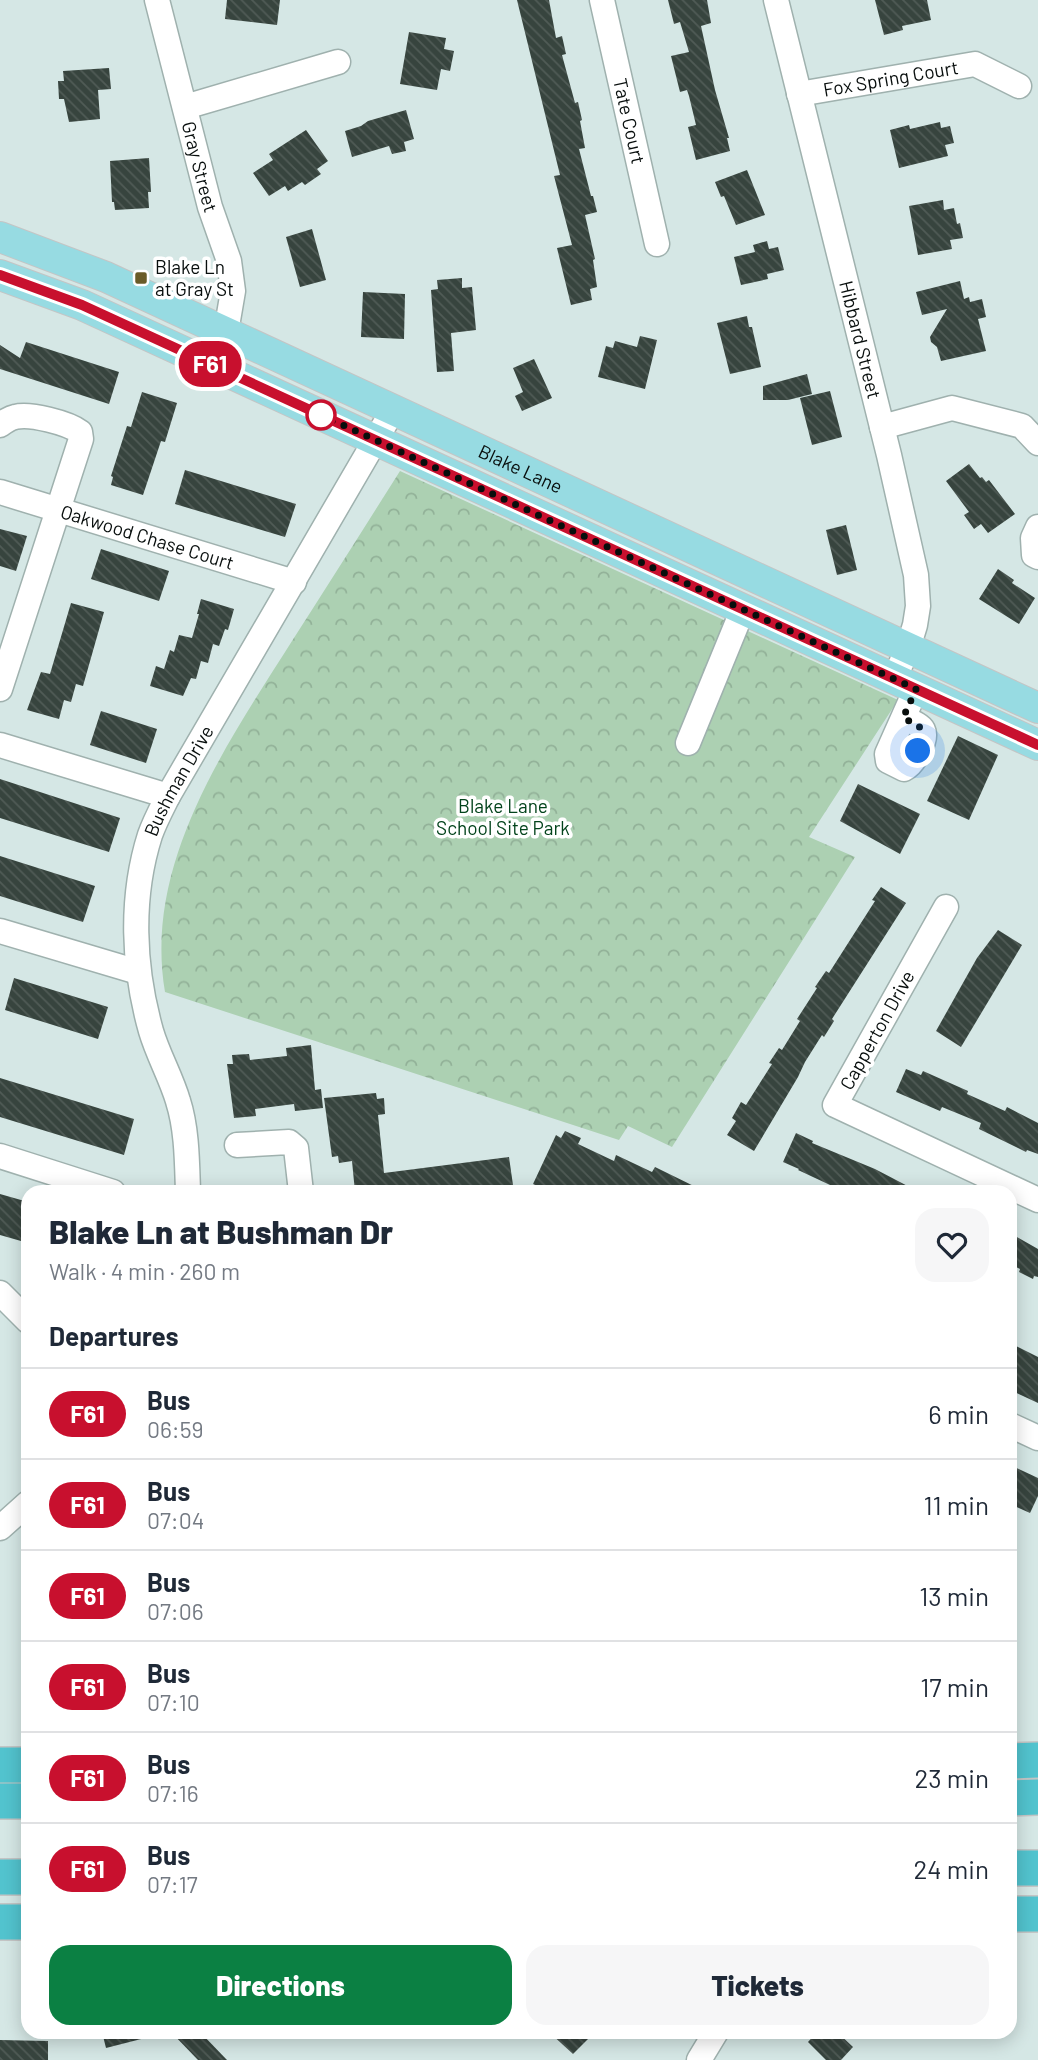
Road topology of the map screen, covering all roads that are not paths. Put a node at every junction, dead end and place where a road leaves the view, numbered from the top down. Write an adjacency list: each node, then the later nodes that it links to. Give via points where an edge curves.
1 (157, 0): 7 (street, Gray Street)
2 (602, 0): 9 (street, Tate Court)
3 (776, 0): 6 (street, Hibbard Street)
4 (338, 62): 7 (street)
5 (1019, 86): 6 (street, Fox Spring Court, via 975,64)
6 (799, 94): 14 (street, Hibbard Street)
7 (185, 107): 11 (street, Gray Street, via 232,275)
8 (0, 237): 11 (main road, Blake Lane, via 106,277)
9 (657, 244)
10 (0, 275): 15 (main road, Blake Lane, via 82,305)
11 (226, 332): 12 (main road, Blake Lane)
12 (393, 410): 15 (street, Bushman Drive); 23 (main road, Blake Lane)
13 (0, 425): 18 (street, via 14,417 32,416 80,432)
14 (882, 427): 16 (street, via 952,408 1023,426); 23 (street, Hibbard Street, via 918,588)
15 (376, 440): 21 (street, Bushman Drive); 22 (main road, Blake Lane)
16 (1038, 443)
17 (0, 492): 18 (street, Oakwood Chase Court)
18 (58, 510): 21 (street, Oakwood Chase Court); 25 (street)
19 (1038, 527): 20 (street, via 1033,538)
20 (1038, 557)
21 (294, 582): 31 (street, Bushman Drive)
22 (743, 609): 24 (main road, Blake Lane); 28 (street)
23 (908, 648): 24 (street, Hibbard Street); 26 (main road, Blake Lane)
24 (905, 684): 27 (street, Hibbard Street); 30 (main road, Blake Lane)
25 (0, 689)
26 (1038, 708)
27 (903, 718)
28 (688, 743)
29 (0, 745): 31 (street)
30 (1038, 745)
31 (168, 796): 34 (street, Bushman Drive, via 141,868)
32 (946, 907): 40 (street, Capperton Drive, via 835,1105)
33 (0, 930): 34 (street)
34 (138, 972): 38 (street, Bushman Drive, via 152,1032 179,1103)
35 (237, 1146): 39 (street, via 289,1142 296,1147)
36 (0, 1156): 37 (street)
37 (91, 1185)
38 (188, 1185)
39 (300, 1185)
40 (1006, 1185)
41 (1017, 1190): 42 (street, Capperton Drive)
42 (1038, 1200)
43 (0, 1293): 44 (street)
44 (21, 1314)
45 (1017, 1428): 46 (street)
46 (1038, 1438)
47 (21, 1509): 48 (street)
48 (0, 1528)
49 (1038, 1760): 50 (highway)
50 (1017, 1761)
51 (0, 1765): 52 (highway)
52 (21, 1765)
53 (1038, 1797): 54 (highway)
54 (1017, 1798)
55 (0, 1801): 56 (highway)
56 (21, 1801)
57 (1017, 1868): 58 (highway)
58 (1038, 1868)
59 (0, 1877): 60 (highway)
60 (21, 1877)
61 (1017, 1914): 62 (highway)
62 (1038, 1914)
63 (0, 1922): 64 (highway)
64 (21, 1922)
65 (712, 2039): 66 (street)
66 (699, 2060)

